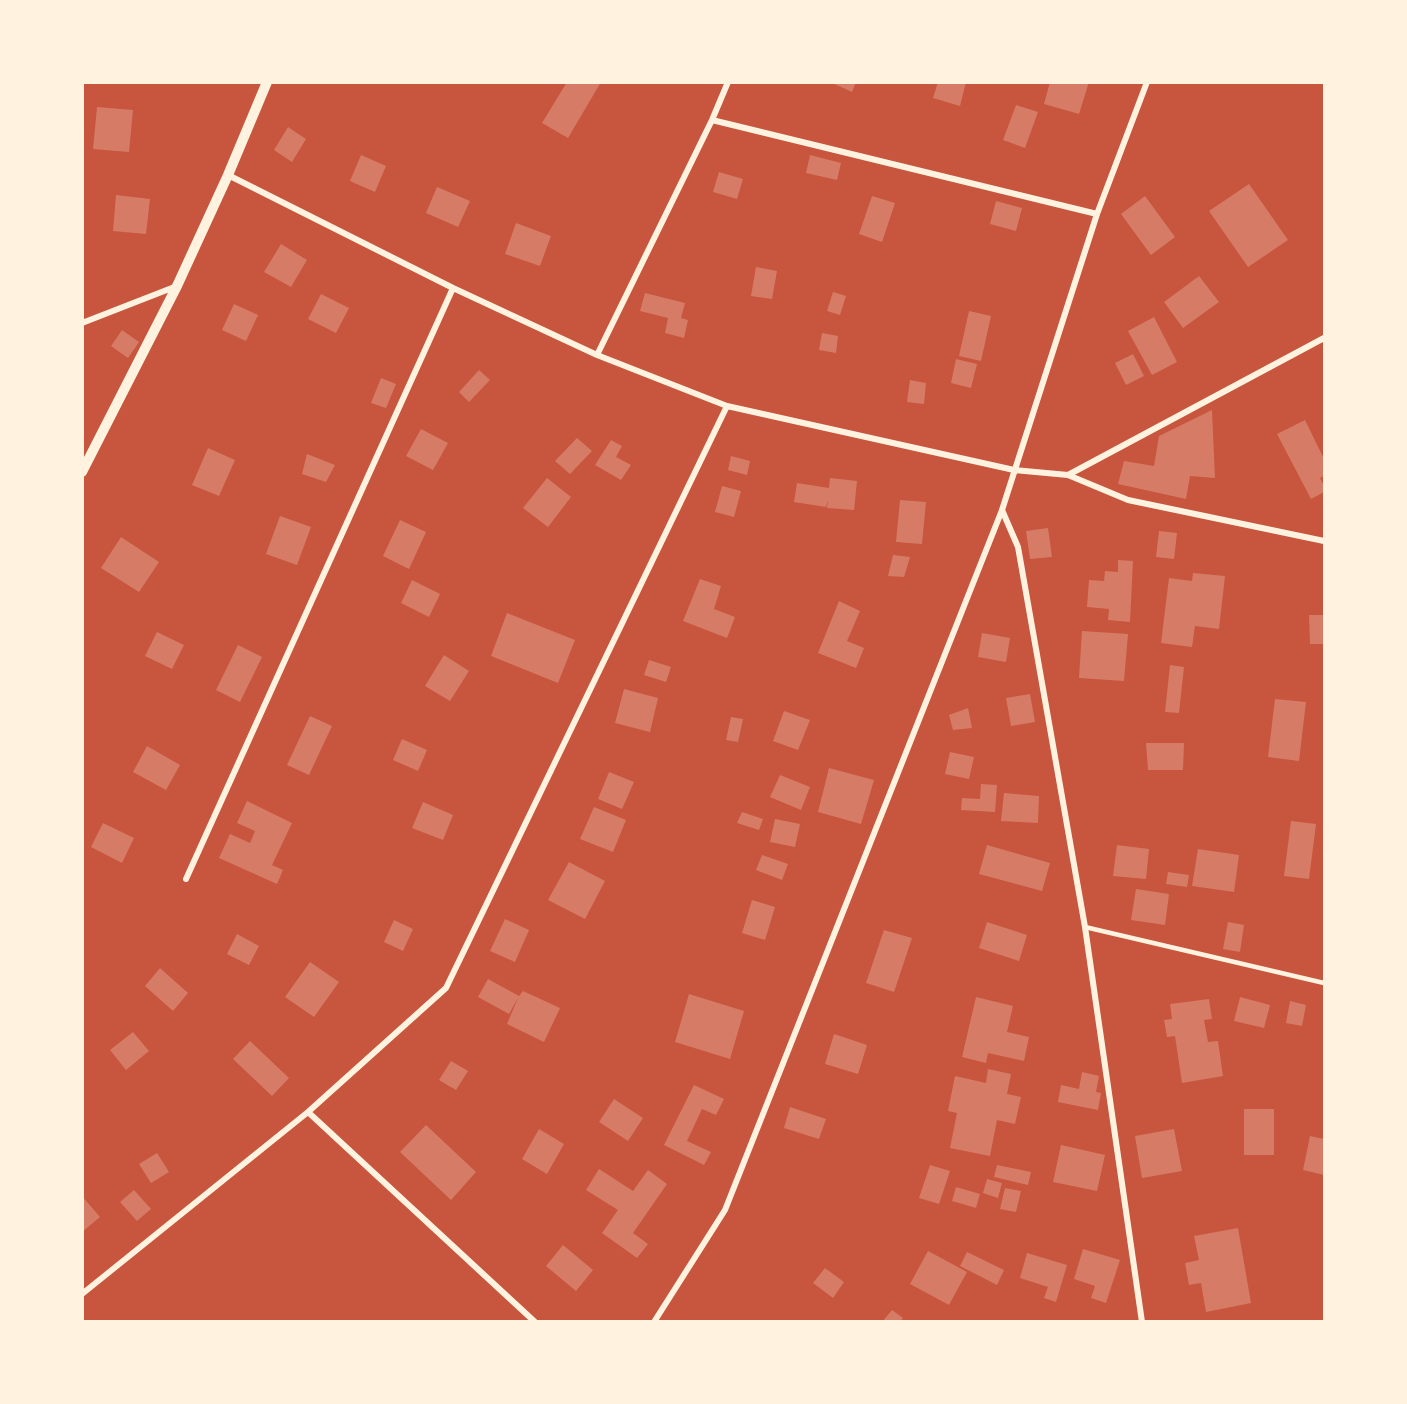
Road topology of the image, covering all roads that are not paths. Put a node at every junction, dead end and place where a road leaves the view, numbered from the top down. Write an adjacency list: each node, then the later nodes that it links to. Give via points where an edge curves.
1 (267, 82): 5 (street)
2 (728, 82): 4 (street)
3 (1147, 82): 6 (street)
4 (712, 120): 6 (street); 11 (street)
5 (228, 175): 7 (street); 8 (street)
6 (1097, 214): 13 (street)
7 (177, 286): 9 (street); 14 (street)
8 (453, 288): 11 (street); 18 (street)
9 (82, 323)
10 (1324, 338): 15 (street)
11 (597, 356): 12 (street)
12 (727, 406): 13 (street); 21 (street, via 446,988)
13 (1014, 470): 15 (street); 16 (street)
14 (82, 472)
15 (1068, 475): 17 (street, via 1128,500)
16 (1002, 510): 19 (street, via 1018,547); 24 (street, via 725,1210)
17 (1324, 541)
18 (186, 879)
19 (1085, 927): 20 (lane); 25 (street)
20 (1324, 983)
21 (308, 1112): 22 (street); 23 (street)
22 (82, 1294)
23 (535, 1322)
24 (654, 1322)
25 (1142, 1322)

